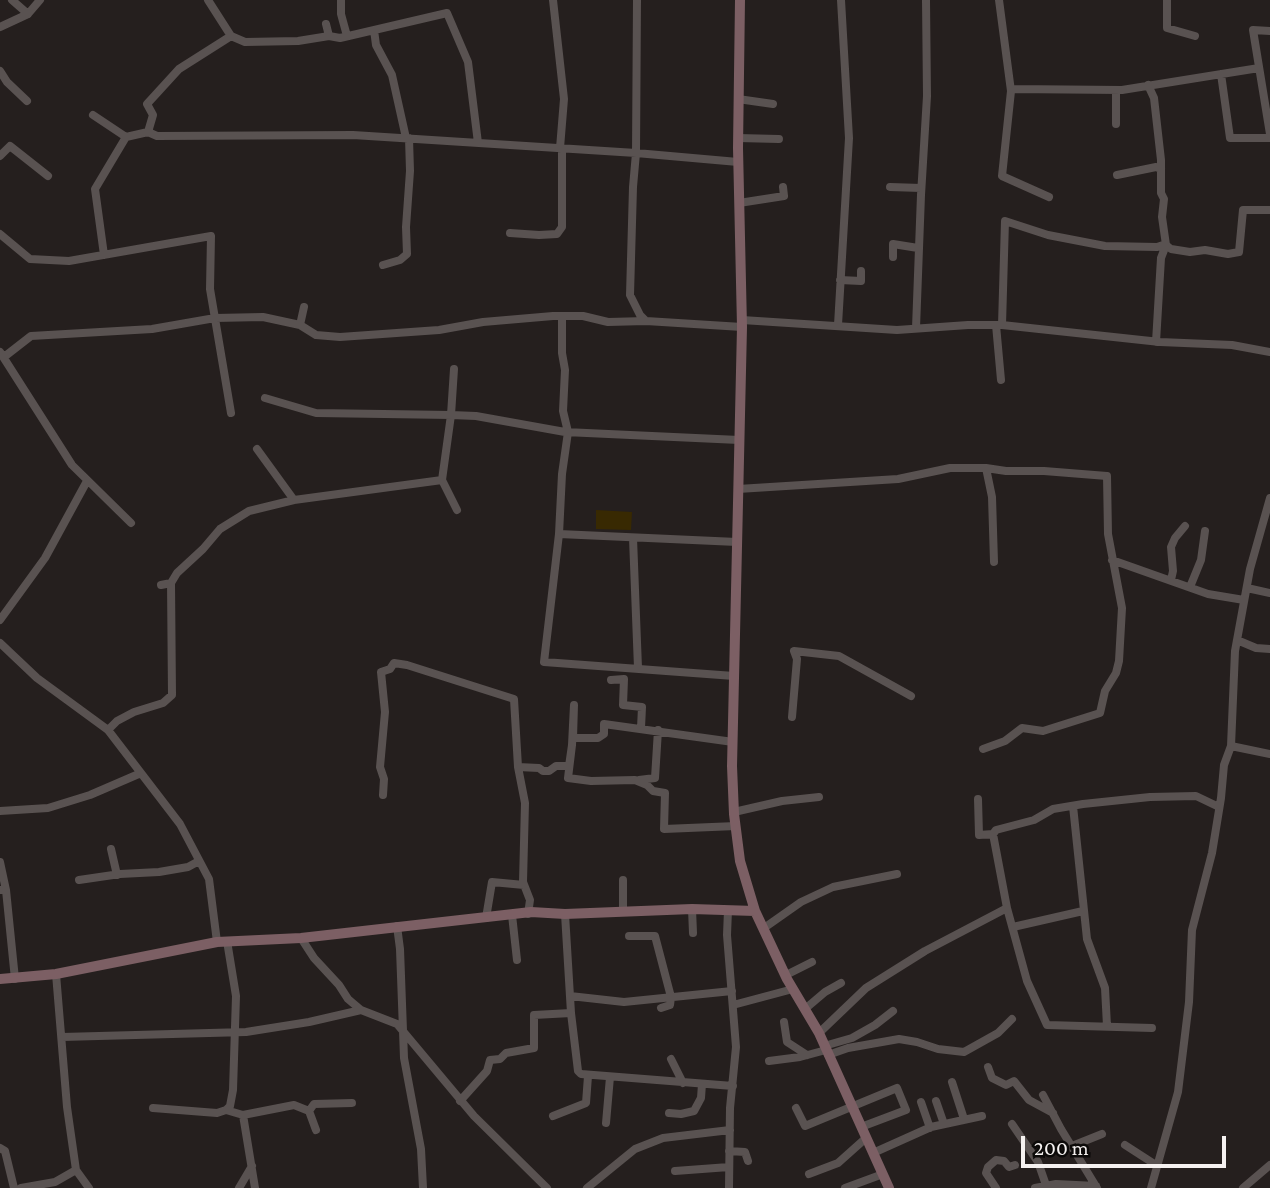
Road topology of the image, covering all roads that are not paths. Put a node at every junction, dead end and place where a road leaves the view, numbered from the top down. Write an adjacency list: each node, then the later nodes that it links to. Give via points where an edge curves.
1 (12, 0): 12 (street)
2 (40, 0): 12 (street)
3 (208, 0): 17 (street)
4 (341, 0): 19 (street)
5 (553, 0): 39 (street, via 564,99)
6 (637, 0): 40 (street)
7 (740, 0): 27 (main road)
8 (841, 0): 60 (street, via 849,138)
9 (926, 0): 48 (street, via 927,96)
10 (999, 0): 25 (street)
11 (1167, 0): 20 (street, via 1167,28)
12 (28, 14): 14 (street)
13 (326, 24): 18 (street)
14 (0, 27)
15 (374, 30): 19 (street); 35 (street, via 376,45 392,75); 38 (street, via 447,13 468,62)
16 (1270, 31): 21 (street, via 1253,30)
17 (231, 36): 18 (street, via 245,43); 32 (street, via 178,69 160,88 147,104 153,115)
18 (329, 36): 19 (street)
19 (347, 36)
20 (1195, 36)
21 (1259, 68): 23 (street); 33 (street)
22 (0, 71): 28 (street)
23 (1221, 74): 24 (street); 33 (street, via 1230,138)
24 (1148, 85): 26 (street); 43 (street, via 1154,98)
25 (1011, 89): 26 (street); 49 (street, via 1002,176)
26 (1116, 90): 31 (street)
27 (738, 99): 29 (street); 36 (main road)
28 (26, 102)
29 (773, 104)
30 (93, 115): 34 (street)
31 (1116, 124)
32 (148, 132): 34 (street); 35 (street, via 157,136)
33 (1270, 136)
34 (126, 137): 56 (street, via 95,189)
35 (408, 138): 38 (street); 58 (street, via 407,254)
36 (738, 138): 37 (street); 42 (main road)
37 (779, 139)
38 (478, 143): 39 (street)
39 (561, 148): 40 (street); 52 (street, via 562,227 557,234)
40 (636, 153): 42 (street); 64 (street, via 630,295)
41 (0, 156): 45 (street, via 10,146)
42 (738, 162): 50 (main road)
43 (1161, 169): 44 (street); 54 (street)
44 (1117, 175)
45 (48, 176)
46 (783, 187): 50 (street, via 784,196)
47 (890, 187): 48 (street)
48 (921, 188): 55 (street)
49 (1049, 197)
50 (739, 203): 65 (main road)
51 (1270, 210): 54 (street, via 1243,210 1239,252 1190,252)
52 (510, 233)
53 (0, 234): 56 (street, via 30,259 69,261)
54 (1166, 244): 67 (street, via 1105,246 1004,221); 70 (street, via 1161,258)
55 (918, 248): 57 (street, via 893,244); 69 (street)
56 (104, 255): 63 (street, via 211,236 210,289)
57 (893, 257)
58 (383, 265)
59 (861, 271): 60 (street, via 861,281)
60 (840, 280): 68 (street)
61 (304, 307): 66 (street)
62 (562, 316): 64 (street); 66 (street, via 340,337 316,335); 78 (street, via 563,411)
63 (215, 318): 66 (street, via 263,317); 72 (street, via 152,329 31,336); 76 (street)
64 (646, 321): 65 (street)
65 (742, 324): 68 (street); 79 (main road)
66 (300, 325)
67 (999, 325): 69 (street); 70 (street); 74 (street)
68 (838, 326): 69 (street)
69 (916, 328)
70 (1156, 342): 71 (street, via 1232,345)
71 (1270, 352)
72 (2, 355): 83 (street)
73 (454, 369): 77 (street)
74 (1001, 380)
75 (265, 398): 77 (street, via 316,413)
76 (231, 413)
77 (452, 415): 78 (street); 82 (street)
78 (568, 432): 79 (street); 91 (street)
79 (739, 440): 84 (main road)
80 (257, 449): 86 (street)
81 (986, 468): 84 (street, via 950,468 898,479); 94 (street, via 1107,476); 95 (street, via 992,497)
82 (442, 480): 86 (street); 87 (street)
83 (87, 481): 88 (street); 103 (street, via 45,558)
84 (738, 489): 93 (main road)
85 (1270, 498): 100 (street)
86 (294, 500): 97 (street, via 249,511 220,529)
87 (457, 510)
88 (131, 523)
89 (1185, 526): 96 (street, via 1171,547)
90 (1205, 531): 99 (street, via 1201,560)
91 (559, 534): 92 (street); 107 (street, via 544,662)
92 (633, 538): 93 (street); 107 (street)
93 (737, 542): 108 (main road)
94 (1112, 560): 96 (street); 119 (street, via 1122,608 1120,652 1100,713 1043,731 1023,728)
95 (994, 562)
96 (1171, 580): 99 (street)
97 (171, 583): 98 (street); 114 (street, via 172,695 117,721)
98 (161, 585)
99 (1190, 587): 102 (street)
100 (1247, 588): 101 (street); 102 (street)
101 (1270, 593)
102 (1244, 600): 104 (street)
103 (0, 620)
104 (1237, 640): 106 (street); 118 (street)
105 (0, 643): 114 (street, via 37,678)
106 (1270, 649)
107 (641, 668): 108 (street); 109 (street)
108 (734, 676): 116 (main road)
109 (644, 678)
110 (611, 680): 113 (street, via 624,679 624,705 642,707)
111 (911, 696): 112 (street, via 839,656 794,651)
112 (792, 717)
113 (640, 728): 115 (street); 117 (street, via 604,724 604,734 598,738 573,738 574,705)
114 (108, 730): 122 (street)
115 (658, 730): 116 (street); 123 (street, via 655,778)
116 (733, 742): 130 (main road)
117 (572, 745): 121 (street, via 569,766 543,771); 123 (street, via 568,778)
118 (1231, 746): 120 (street); 128 (street)
119 (983, 749)
120 (1270, 754)
121 (519, 767): 124 (street, via 514,699 394,663 381,672); 140 (street, via 525,803)
122 (141, 773): 129 (street, via 48,808); 134 (street, via 180,824)
123 (635, 780): 131 (street, via 665,793 664,829)
124 (383, 795)
125 (820, 797): 130 (street)
126 (978, 799): 132 (street, via 979,835)
127 (1073, 806): 128 (street, via 1196,796); 132 (street, via 1052,809); 146 (street)
128 (1219, 807): 229 (street, via 1192,930 1178,1092)
129 (0, 811)
130 (734, 812): 131 (main road)
131 (736, 826): 145 (main road, via 740,861)
132 (993, 834): 142 (street)
133 (111, 849): 137 (street)
134 (200, 861): 137 (street, via 159,872); 158 (street, via 209,879)
135 (0, 862): 141 (street)
136 (897, 874): 154 (street, via 833,887 800,902)
137 (117, 875): 138 (street)
138 (79, 880)
139 (623, 880): 147 (street)
140 (524, 885): 148 (street, via 530,900); 151 (street, via 492,882)
141 (3, 890): 164 (street)
142 (1007, 908): 153 (street); 182 (street, via 866,988)
143 (692, 909): 144 (main road); 147 (main road); 155 (street)
144 (728, 910): 145 (main road); 167 (street)
145 (755, 911): 154 (main road)
146 (1083, 911): 153 (street); 178 (street, via 1087,939 1105,988)
147 (623, 912): 149 (main road)
148 (528, 914): 149 (main road); 150 (main road)
149 (565, 914): 168 (street)
150 (512, 915): 151 (main road); 159 (street)
151 (486, 918): 152 (main road)
152 (397, 926): 157 (main road); 180 (street)
153 (1013, 927): 178 (street, via 1027,981 1047,1025)
154 (764, 928): 162 (main road)
155 (693, 933)
156 (629, 936): 169 (street, via 655,936)
157 (301, 938): 158 (main road); 173 (street)
158 (222, 942): 161 (main road); 181 (street, via 236,996)
159 (517, 960)
160 (812, 962): 162 (street)
161 (56, 974): 164 (main road); 183 (street)
162 (786, 975): 166 (main road)
163 (0, 979): 164 (main road)
164 (15, 979)
165 (841, 983): 172 (street)
166 (793, 989): 170 (street); 172 (main road)
167 (732, 990): 169 (street); 170 (street)
168 (570, 996): 169 (street, via 624,1002); 175 (street)
169 (671, 997): 171 (street, via 670,1005)
170 (733, 1004): 196 (street)
171 (661, 1008)
172 (805, 1009): 182 (main road)
173 (361, 1010): 180 (street, via 397,1024); 181 (street)
174 (893, 1010): 186 (street, via 875,1025)
175 (571, 1013): 191 (street, via 578,1070); 198 (street, via 534,1015 534,1048 490,1060 487,1071)
176 (1012, 1019): 186 (street, via 998,1034 964,1052 899,1039)
177 (784, 1022): 185 (street)
178 (1107, 1026): 179 (street)
179 (1152, 1028)
180 (402, 1031): 198 (street); 245 (street)
181 (234, 1032): 183 (street); 205 (street, via 233,1090)
182 (819, 1033): 186 (main road)
183 (62, 1037): 233 (street)
184 (777, 1042): 185 (street)
185 (787, 1042): 187 (street)
186 (826, 1050): 187 (street); 202 (main road)
187 (807, 1055): 189 (street)
188 (671, 1059): 194 (street)
189 (769, 1061)
190 (988, 1067): 208 (street, via 992,1079 1006,1085 1014,1082 1029,1100)
191 (588, 1076): 192 (street); 210 (street, via 586,1103)
192 (610, 1077): 194 (street); 213 (street)
193 (952, 1082): 212 (street)
194 (683, 1083): 195 (street)
195 (702, 1084): 196 (street); 207 (street, via 694,1111)
196 (733, 1086): 219 (street)
197 (1043, 1095): 208 (street)
198 (460, 1101): 246 (street)
199 (936, 1101): 214 (street)
200 (921, 1102): 217 (street)
201 (352, 1103): 206 (street, via 314,1104)
202 (852, 1106): 204 (street, via 805,1126); 216 (main road); 216 (street, via 897,1088 904,1104 906,1110)
203 (153, 1108): 205 (street)
204 (796, 1108)
205 (226, 1110): 209 (street)
206 (309, 1111): 209 (street, via 294,1105); 218 (street)
207 (669, 1113)
208 (1053, 1113): 223 (street)
209 (243, 1115): 231 (street)
210 (552, 1116)
211 (982, 1116): 212 (street)
212 (964, 1119): 214 (street)
213 (606, 1123)
214 (944, 1124): 217 (street)
215 (1012, 1124): 238 (street, via 1038,1162)
216 (861, 1127): 221 (main road)
217 (930, 1128): 226 (street)
218 (316, 1130)
219 (730, 1130): 225 (street); 247 (street, via 663,1138 635,1149)
220 (1102, 1134): 223 (street)
221 (866, 1138): 226 (main road); 235 (street, via 838,1163)
222 (1125, 1145): 229 (street)
223 (1072, 1146): 239 (street)
224 (0, 1148): 240 (street, via 5,1151)
225 (730, 1151): 227 (street, via 745,1152); 232 (street)
226 (873, 1153): 236 (main road)
227 (748, 1161)
228 (1015, 1164): 251 (street, via 1009,1167 996,1160 988,1167 986,1173)
229 (1156, 1165): 253 (street)
230 (1270, 1165): 254 (street)
231 (252, 1166): 243 (street); 244 (street)
232 (729, 1167): 234 (street); 248 (street)
233 (76, 1170): 237 (street); 242 (street)
234 (676, 1171)
235 (809, 1174)
236 (883, 1174): 249 (street); 250 (main road)
237 (41, 1187): 241 (street)
238 (1046, 1187): 239 (street); 252 (street)
239 (1096, 1187)
240 (14, 1188)
241 (22, 1188)
242 (89, 1188)
243 (239, 1188)
244 (256, 1188)
245 (423, 1188)
246 (547, 1188)
247 (587, 1188)
248 (729, 1188)
249 (845, 1188)
250 (889, 1188)
251 (996, 1188)
252 (1035, 1188)
253 (1151, 1188)
254 (1242, 1188)

